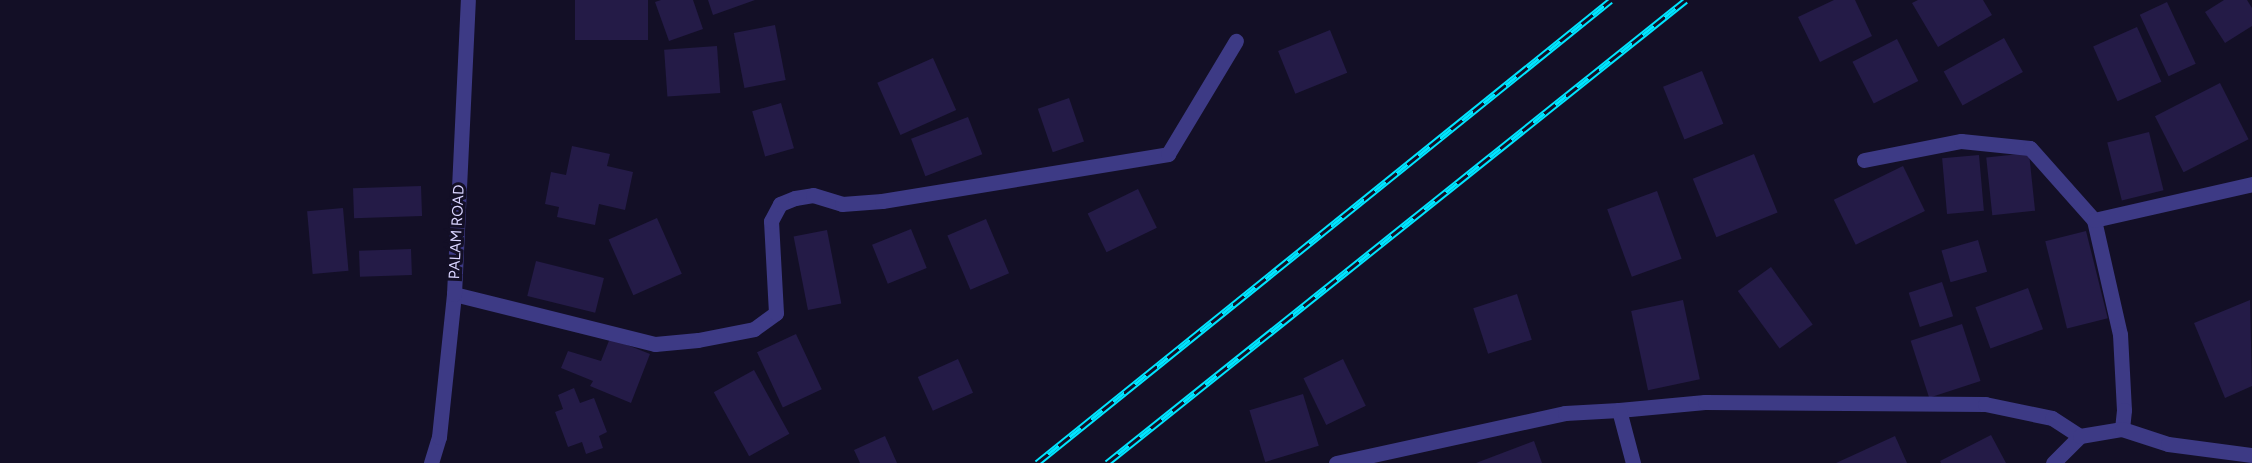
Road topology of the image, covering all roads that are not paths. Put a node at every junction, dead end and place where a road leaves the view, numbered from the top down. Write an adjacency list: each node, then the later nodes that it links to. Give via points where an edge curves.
1 (468, 0): 6 (street, PALAM ROAD)
2 (1236, 41): 6 (street, via 1168,154 882,201 842,204 813,195 780,204 771,221 776,313 754,329 655,344)
3 (1864, 160): 5 (street, via 1961,141 2030,148)
4 (2252, 184): 5 (street)
5 (2094, 220): 8 (street, via 2120,334)
6 (454, 294): 11 (street, PALAM ROAD, via 439,437)
7 (1619, 410): 9 (street, via 1705,402 1985,404 2052,418); 12 (street, via 1565,413); 13 (street)
8 (2122, 429): 9 (street); 10 (street, via 2168,444)
9 (2080, 436): 14 (street)
10 (2252, 455)
11 (431, 463)
12 (1336, 463)
13 (1633, 463)
14 (2053, 463)

